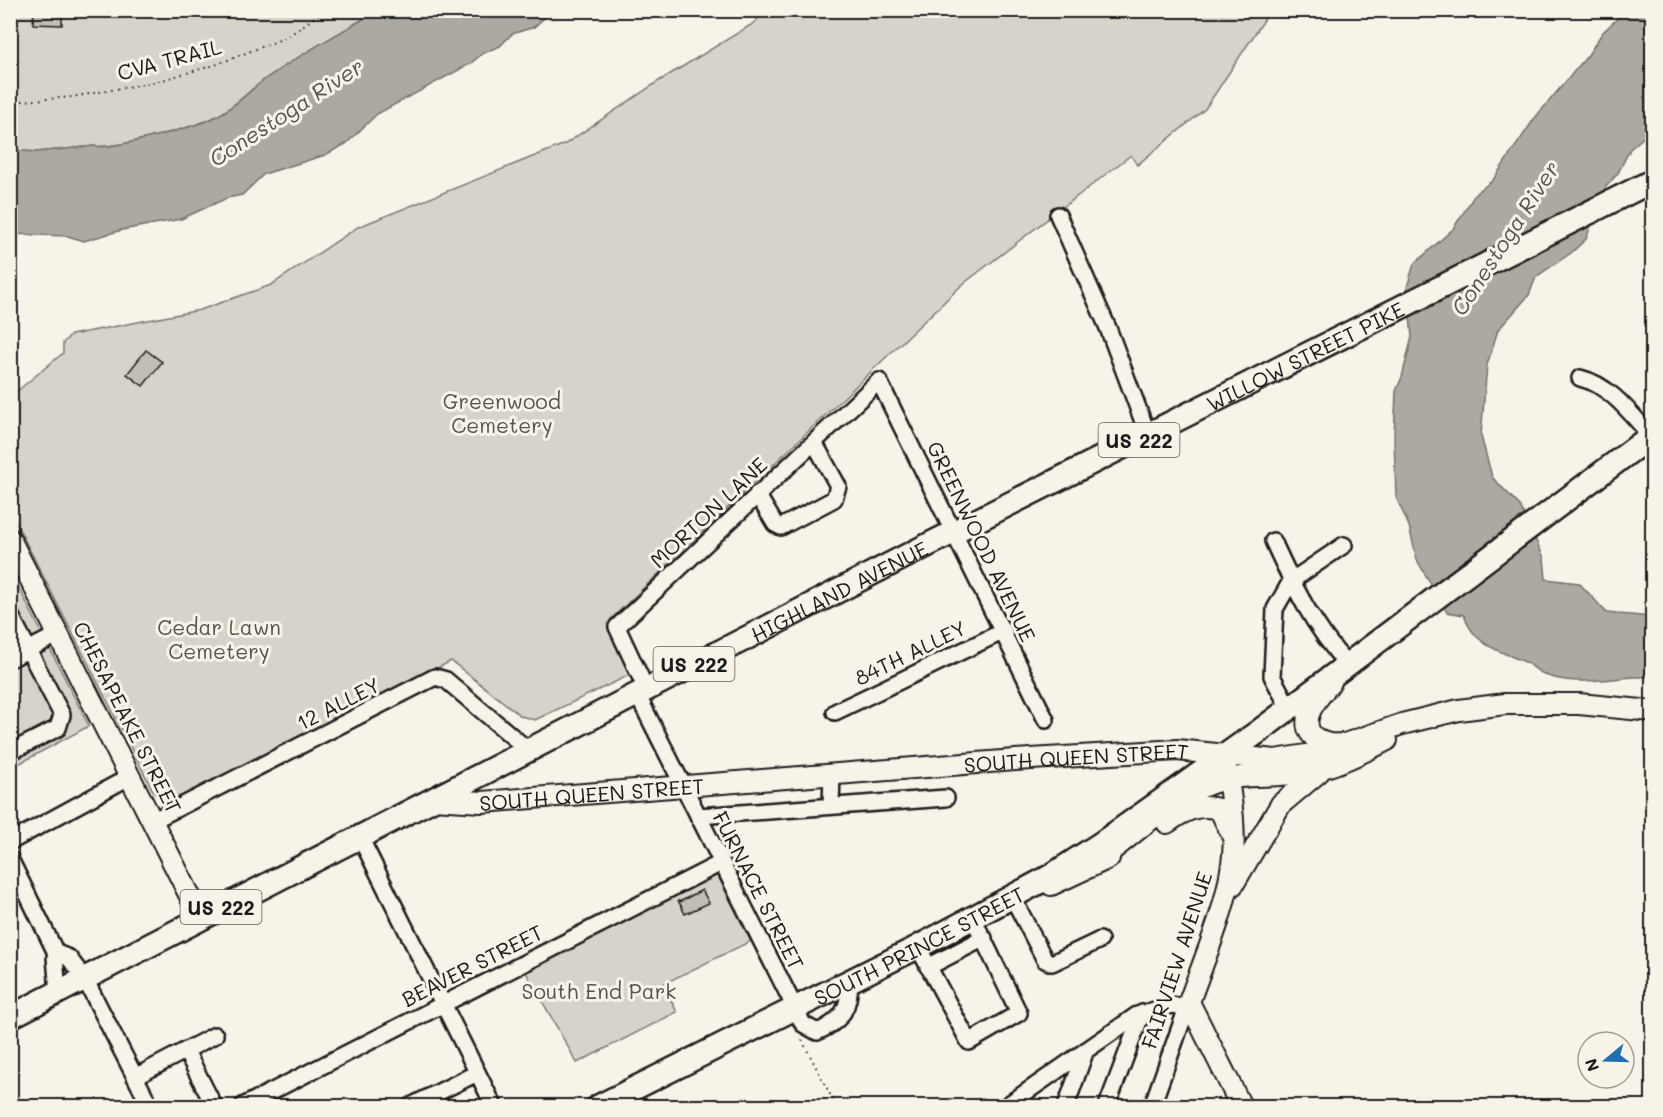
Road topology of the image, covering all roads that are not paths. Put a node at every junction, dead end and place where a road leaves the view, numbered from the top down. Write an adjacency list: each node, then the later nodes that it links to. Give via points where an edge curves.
1 (1653, 181): 5 (highway, WILLOW STREET PIKE / US 222)
2 (1058, 215): 5 (street, via 1108,328)
3 (1580, 378): 6 (street, via 1593,381 1614,396)
4 (879, 381): 7 (street, MORTON LANE); 9 (street, GREENWOOD AVENUE)
5 (1148, 435): 9 (highway, WILLOW STREET PIKE / US 222)
6 (1652, 436): 19 (highway)
7 (814, 442): 8 (street, MORTON LANE); 8 (street, via 838,486 834,499 781,527 775,524)
8 (757, 494): 20 (street, MORTON LANE, via 617,627)
9 (956, 533): 15 (street, GREENWOOD AVENUE); 20 (highway, HIGHLAND AVENUE / US 222)
10 (10, 539): 16 (main road, CHESAPEAKE STREET)
11 (1273, 541): 13 (street)
12 (1344, 545): 13 (street)
13 (1291, 581): 19 (street, via 1324,639); 21 (street, via 1275,609 1272,649 1272,676)
14 (10, 614): 17 (street)
15 (1004, 630): 23 (street, 84TH ALLEY); 25 (street, GREENWOOD AVENUE)
16 (59, 634): 17 (street); 32 (main road, CHESAPEAKE STREET)
17 (28, 650): 18 (street); 28 (street, via 62,715 58,728)
18 (10, 659)
19 (1347, 664): 21 (highway); 26 (main road, via 1309,713 1307,723 1310,733 1324,744)
20 (642, 691): 27 (highway, HIGHLAND AVENUE / US 222); 34 (street, FURNACE STREET)
21 (1289, 708): 29 (highway)
22 (1653, 711): 24 (main road, via 1530,702 1459,710)
23 (835, 712)
24 (1425, 719): 26 (main road, SOUTH QUEEN STREET); 30 (main road)
25 (1047, 720)
26 (1347, 743): 29 (main road, SOUTH QUEEN STREET, via 1320,753 1275,760)
27 (528, 750): 36 (highway, HIGHLAND AVENUE / US 222); 39 (street, 12 ALLEY, via 446,680 435,677)
28 (10, 752)
29 (1224, 755): 31 (main road, SOUTH QUEEN STREET, via 1177,750); 33 (main road, FAIRVIEW AVENUE); 47 (highway, SOUTH PRINCE STREET, via 1103,842)
30 (1328, 766): 33 (main road, via 1301,774); 48 (main road, via 1281,804)
31 (832, 774): 34 (main road, SOUTH QUEEN STREET); 37 (street)
32 (131, 776): 39 (main road, CHESAPEAKE STREET); 42 (street)
33 (1228, 779): 40 (main road, FAIRVIEW AVENUE); 44 (main road, via 1190,793)
34 (683, 786): 36 (main road, SOUTH QUEEN STREET, via 482,802); 38 (street, FURNACE STREET)
35 (946, 798): 37 (street)
36 (433, 799): 41 (highway, US 222)
37 (831, 806): 38 (street)
38 (698, 816): 45 (street, FURNACE STREET)
39 (154, 820): 49 (main road, CHESAPEAKE STREET)
40 (1232, 836): 44 (main road, via 1220,810 1201,807 1181,813 1127,851); 48 (main road, FAIRVIEW AVENUE, via 1232,868)
41 (360, 837): 49 (highway, US 222); 58 (street)
42 (10, 842)
43 (10, 859): 46 (street)
44 (1098, 862): 47 (main road)
45 (721, 863): 58 (street, BEAVER STREET); 60 (street, FURNACE STREET)
46 (15, 878): 53 (street)
47 (1013, 898): 50 (highway, SOUTH PRINCE STREET); 51 (street, via 1045,960 1052,963)
48 (1223, 904): 59 (main road, FAIRVIEW AVENUE)
49 (201, 918): 55 (highway, US 222)
50 (978, 928): 52 (highway, SOUTH PRINCE STREET); 54 (street); 54 (street, via 1019,1012 969,1042)
51 (1100, 940)
52 (918, 946): 54 (street); 56 (highway, SOUTH PRINCE STREET)
53 (57, 955): 55 (street, via 69,958); 57 (street)
54 (928, 967)
55 (85, 979): 57 (highway, US 222); 67 (street)
56 (850, 979): 60 (highway, SOUTH PRINCE STREET); 60 (street, FURNACE STREET, via 847,1011 832,1025 817,1032 803,1024)
57 (58, 992): 62 (highway, US 222)
58 (442, 1003): 66 (street); 71 (street, BEAVER STREET)
59 (1188, 1005): 61 (street); 79 (street, FAIRVIEW AVENUE); 80 (main road)
60 (795, 1008): 74 (highway, SOUTH PRINCE STREET)
61 (1142, 1013): 64 (street); 78 (street)
62 (10, 1017)
63 (215, 1035): 65 (street)
64 (1086, 1050): 68 (street); 77 (street)
65 (186, 1051): 67 (street); 70 (street)
66 (477, 1073): 72 (street); 73 (street)
67 (135, 1077): 69 (street)
68 (1029, 1090): 75 (street); 76 (street)
69 (150, 1107)
70 (214, 1107)
71 (243, 1107)
72 (411, 1107)
73 (494, 1107)
74 (599, 1107)
75 (1006, 1107)
76 (1023, 1107)
77 (1066, 1107)
78 (1107, 1107)
79 (1152, 1107)
80 (1241, 1107)

